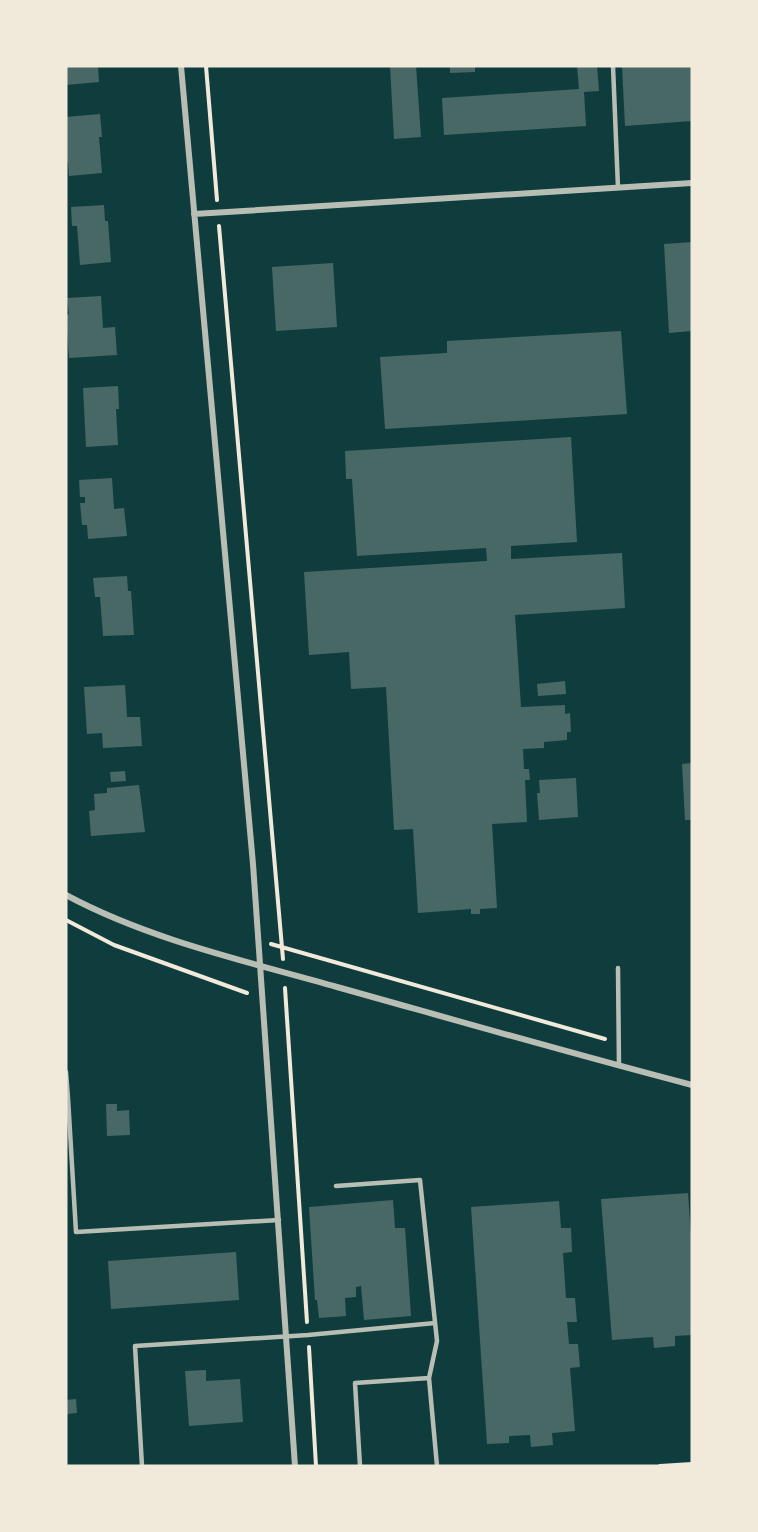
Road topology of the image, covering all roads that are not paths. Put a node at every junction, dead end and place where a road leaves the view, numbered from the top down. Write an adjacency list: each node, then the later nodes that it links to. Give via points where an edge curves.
1 (181, 66): 5 (street)
2 (612, 66): 4 (lane)
3 (692, 183): 4 (street)
4 (618, 188): 5 (street)
5 (194, 214): 7 (street)
6 (66, 895): 7 (street, via 154,933)
7 (261, 966): 9 (street); 14 (street)
8 (618, 969): 9 (lane)
9 (619, 1066): 11 (street)
10 (66, 1072): 12 (lane)
11 (692, 1085)
12 (67, 1098): 14 (lane, via 76,1232)
13 (336, 1186): 15 (lane, via 420,1180)
14 (279, 1220): 16 (street)
15 (435, 1323): 16 (lane); 17 (lane, via 437,1341)
16 (286, 1336): 18 (lane, via 135,1346); 19 (street)
17 (429, 1378): 20 (lane, via 355,1383); 21 (lane)
18 (142, 1466)
19 (295, 1466)
20 (360, 1466)
21 (437, 1466)

